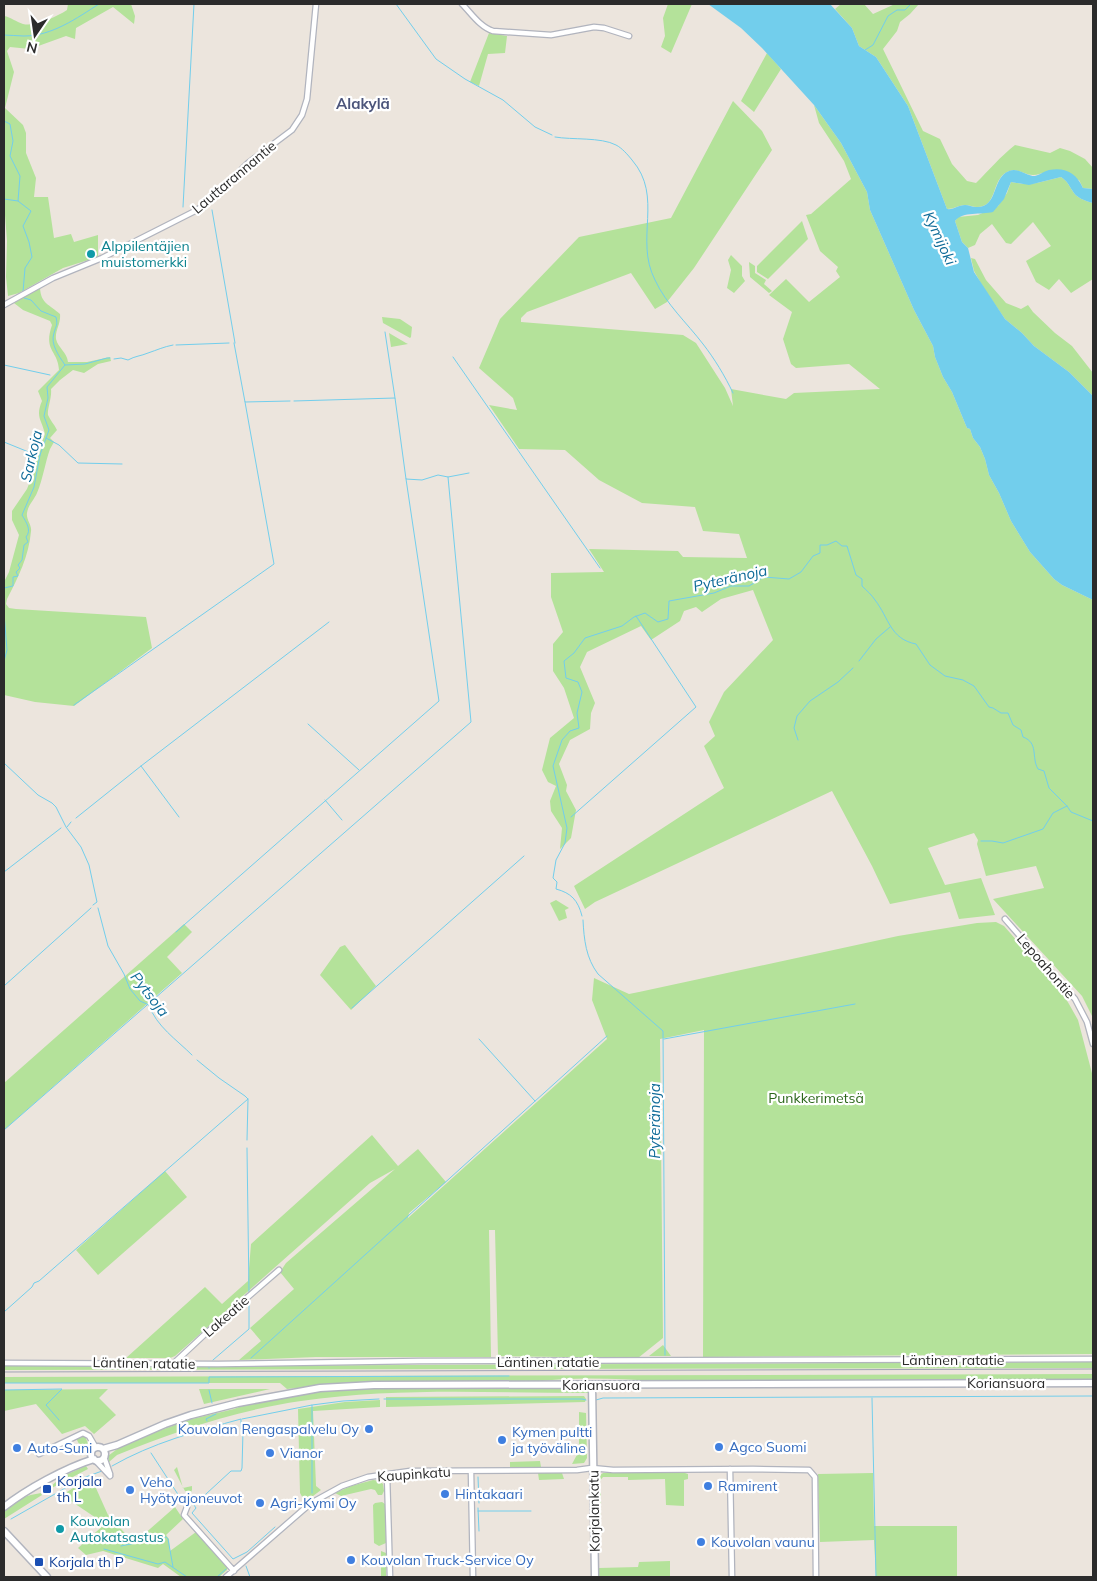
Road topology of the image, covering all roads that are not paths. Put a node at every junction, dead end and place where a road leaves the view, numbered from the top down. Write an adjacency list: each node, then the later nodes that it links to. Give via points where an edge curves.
1 (316, 4): 4 (street, Lauttarannantie, via 307,99 292,130 248,163 197,210)
2 (462, 4): 3 (street, via 480,23 493,31 551,35 594,27)
3 (629, 36)
4 (4, 305)
5 (1004, 919): 6 (street, Lepoahontie, via 1075,999 1087,1022)
6 (1093, 1044)
7 (279, 1270): 10 (street, Lakeatie)
8 (1093, 1359): 10 (street, Läntinen ratatie)
9 (4, 1363): 10 (street, Läntinen ratatie)
10 (174, 1363)
11 (1093, 1382): 12 (main road, Koriansuora)
12 (592, 1385): 13 (main road, Koriansuora, via 320,1388 190,1415); 18 (main road, Korjalankatu)
13 (100, 1452): 14 (street, via 83,1433); 15 (main road, Koriansuora, via 100,1460); 15 (main road, via 91,1455); 15 (street, via 110,1476); 16 (main road, Koriansuora)
14 (39, 1454)
15 (94, 1460): 16 (main road, Koriansuora)
16 (74, 1466): 21 (main road, Koriansuora)
17 (730, 1469): 18 (street, Kaupinkatu); 34 (street); 35 (street, Kaupinkatu, via 805,1469 812,1472 815,1478)
18 (593, 1470): 19 (street, Kaupinkatu); 33 (main road, Korjalankatu)
19 (471, 1471): 20 (street, Kaupinkatu); 32 (street)
20 (387, 1474): 28 (street, Kaupinkatu, via 355,1481 324,1494); 31 (street)
21 (25, 1492): 22 (main road, Koriansuora); 23 (main road, Koriansuora)
22 (4, 1501)
23 (4, 1507)
24 (187, 1507): 28 (street, via 184,1515)
25 (4, 1526): 27 (main road)
26 (4, 1531): 27 (main road)
27 (17, 1544): 29 (main road)
28 (234, 1570): 30 (street, Kaupinkatu)
29 (47, 1577)
30 (226, 1577)
31 (390, 1577)
32 (473, 1577)
33 (595, 1577)
34 (732, 1577)
35 (816, 1577)

